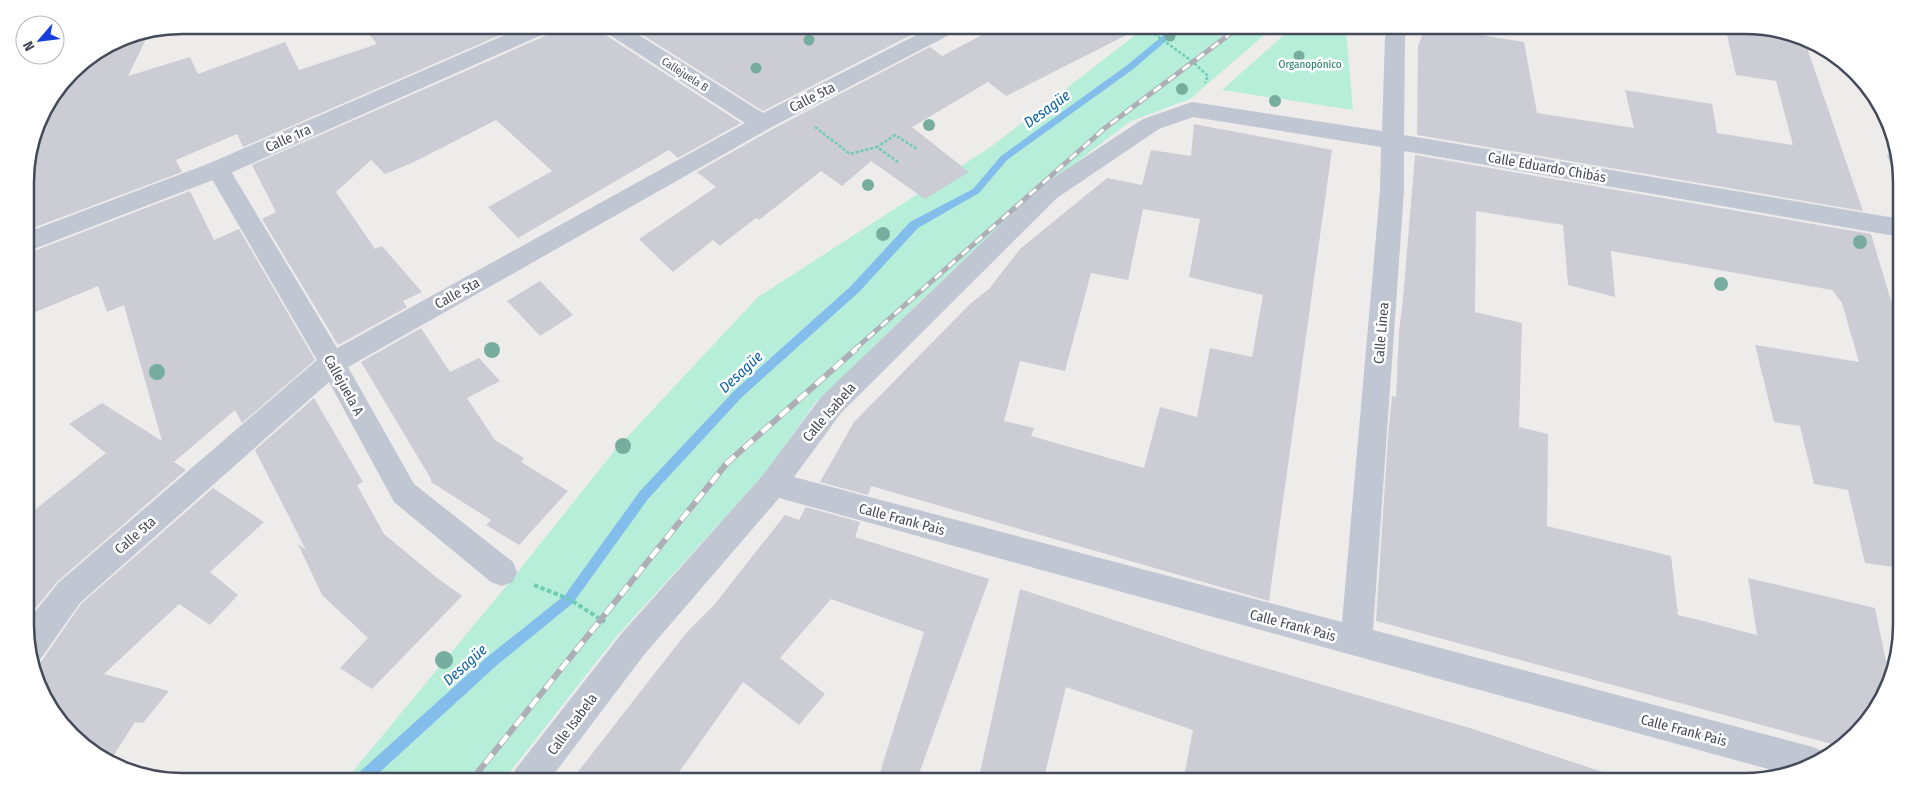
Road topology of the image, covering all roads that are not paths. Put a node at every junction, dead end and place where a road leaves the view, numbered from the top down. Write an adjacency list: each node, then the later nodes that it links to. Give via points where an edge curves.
1 (526, 34): 8 (street, Calle 1ra)
2 (625, 34): 6 (street, Callejuela B)
3 (935, 34): 6 (street, Calle 5ta)
4 (1396, 34): 7 (street, Calle Línea)
5 (1192, 109): 7 (street, Calle Eduardo Chibás); 12 (street, Calle Isabela, via 1151,124 1049,192 832,405)
6 (772, 118): 11 (street, Calle 5ta)
7 (1394, 141): 9 (street, Calle Eduardo Chibás); 15 (street, Calle Línea)
8 (218, 169): 10 (street, Calle 1ra); 11 (street, Callejuela A)
9 (1893, 227)
10 (34, 240)
11 (332, 363): 13 (street, Callejuela A, via 404,493); 14 (street, Calle 5ta, via 69,593)
12 (773, 484): 15 (street, Calle Frank Pais); 17 (street, Calle Isabela, via 633,644)
13 (502, 572)
14 (35, 641)
15 (1356, 642): 16 (street, Calle Frank Pais)
16 (1803, 761)
17 (535, 773)

